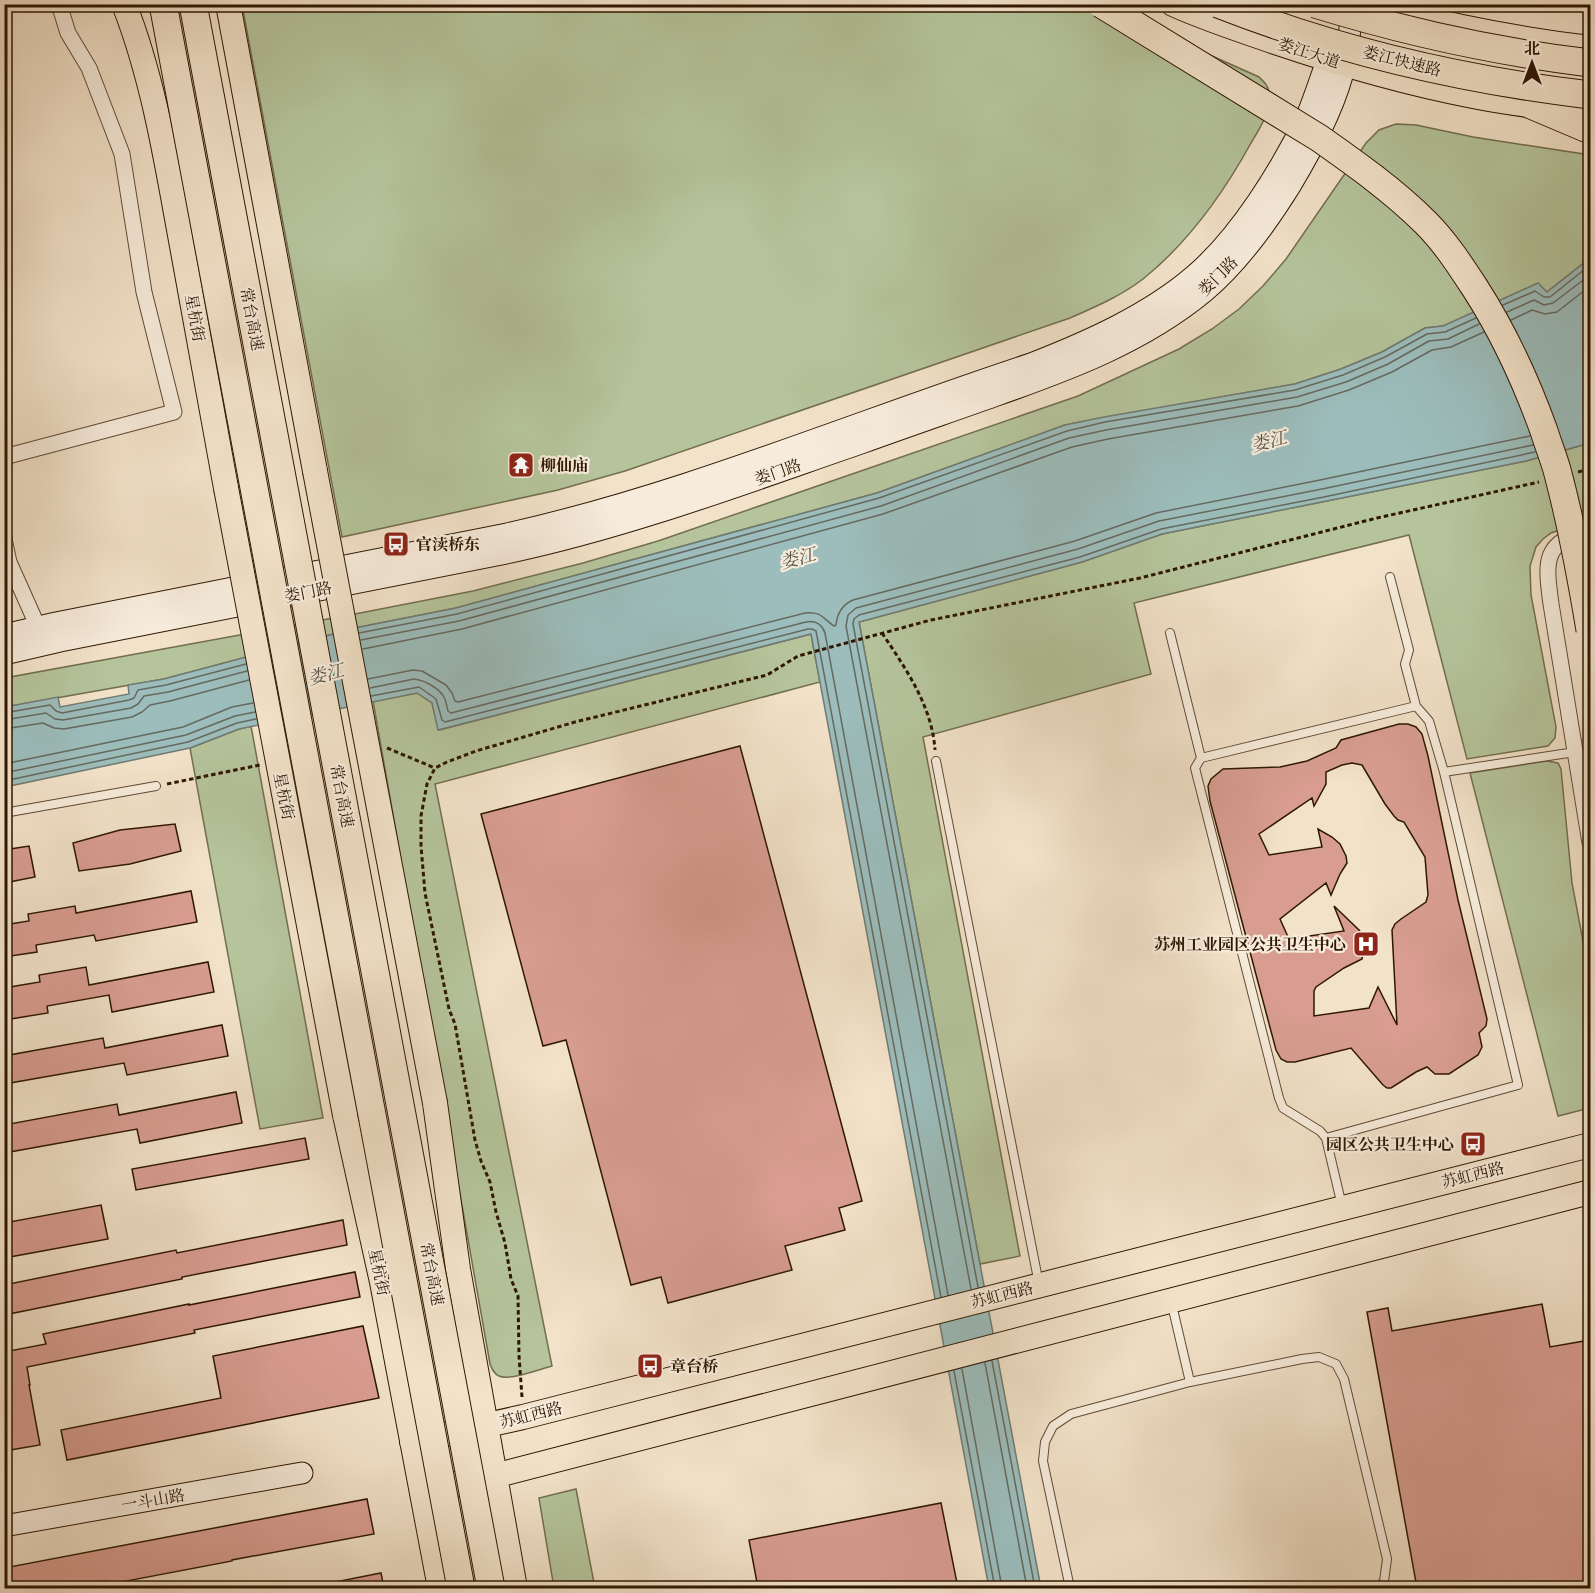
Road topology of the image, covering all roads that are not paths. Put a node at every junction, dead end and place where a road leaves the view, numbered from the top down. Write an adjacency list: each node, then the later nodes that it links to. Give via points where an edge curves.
1 (59, 4): 19 (street, via 122,154 144,292 174,412)
2 (124, 4): 44 (main road, 星杭街, bridge, via 146,73 167,163 345,1115)
3 (163, 4): 50 (highway, 常台高速, bridge)
4 (193, 4): 51 (highway, 常台高速, bridge)
5 (228, 4): 43 (main road, bridge, via 435,1102)
6 (1101, 4): 23 (highway, bridge, via 1352,161 1402,201 1458,262 1509,348 1557,468)
7 (1173, 4): 13 (main road, 娄江大道)
8 (1218, 4): 15 (highway, 娄江快速路, bridge, via 1304,34 1421,67)
9 (1316, 4): 14 (highway, 娄江快速路, bridge, via 1427,35)
10 (1352, 4): 13 (main road, 娄门路)
11 (1366, 4): 12 (main road, via 1486,33)
12 (1590, 48)
13 (1336, 62): 16 (main road, 娄江大道, via 1474,96); 26 (main road, 娄门路, via 1265,190 1221,248 1195,275 1161,300 1070,348 710,476 580,517)
14 (1590, 63)
15 (1590, 95)
16 (1531, 105): 17 (main road, 娄江大道); 18 (highway)
17 (1590, 113)
18 (1590, 130)
19 (4, 457)
20 (1590, 530): 29 (street, via 1563,540 1552,553 1547,568)
21 (4, 539): 26 (street, via 9,562)
22 (1390, 577): 28 (lane, via 1409,650 1405,664)
23 (1590, 630)
24 (1170, 633): 30 (lane)
25 (4, 635): 26 (main road, 娄门路)
26 (45, 635): 27 (main road, 娄门路)
27 (4, 654)
28 (1416, 706): 30 (lane); 32 (lane, via 1428,721)
29 (1575, 752): 32 (lane); 35 (street)
30 (1201, 758): 36 (lane, via 1195,768 1279,1098 1283,1108)
31 (936, 761): 40 (lane)
32 (1444, 772): 36 (lane, via 1518,1085)
33 (156, 786): 34 (lane)
34 (4, 813)
35 (1590, 843)
36 (1326, 1138): 39 (lane)
37 (1590, 1145): 39 (main road, 苏虹西路)
38 (1590, 1192): 41 (main road)
39 (1342, 1208): 40 (main road, 苏虹西路)
40 (1039, 1285): 43 (main road, 苏虹西路)
41 (1171, 1300): 42 (lane); 46 (main road)
42 (1190, 1382): 53 (lane, via 1071,1414 1053,1426 1045,1442 1043,1461); 54 (lane, via 1302,1359 1319,1357 1336,1364 1344,1379 1387,1559 1384,1581)
43 (485, 1426): 44 (main road, 苏虹西路); 46 (main road)
44 (412, 1442): 47 (main road, 星杭街)
45 (302, 1473): 48 (main road, 一斗山路)
46 (494, 1476): 47 (main road); 52 (main road)
47 (422, 1491): 49 (main road, 星杭街)
48 (4, 1526)
49 (440, 1588)
50 (461, 1588)
51 (491, 1588)
52 (515, 1588)
53 (1070, 1588)
54 (1378, 1588)

